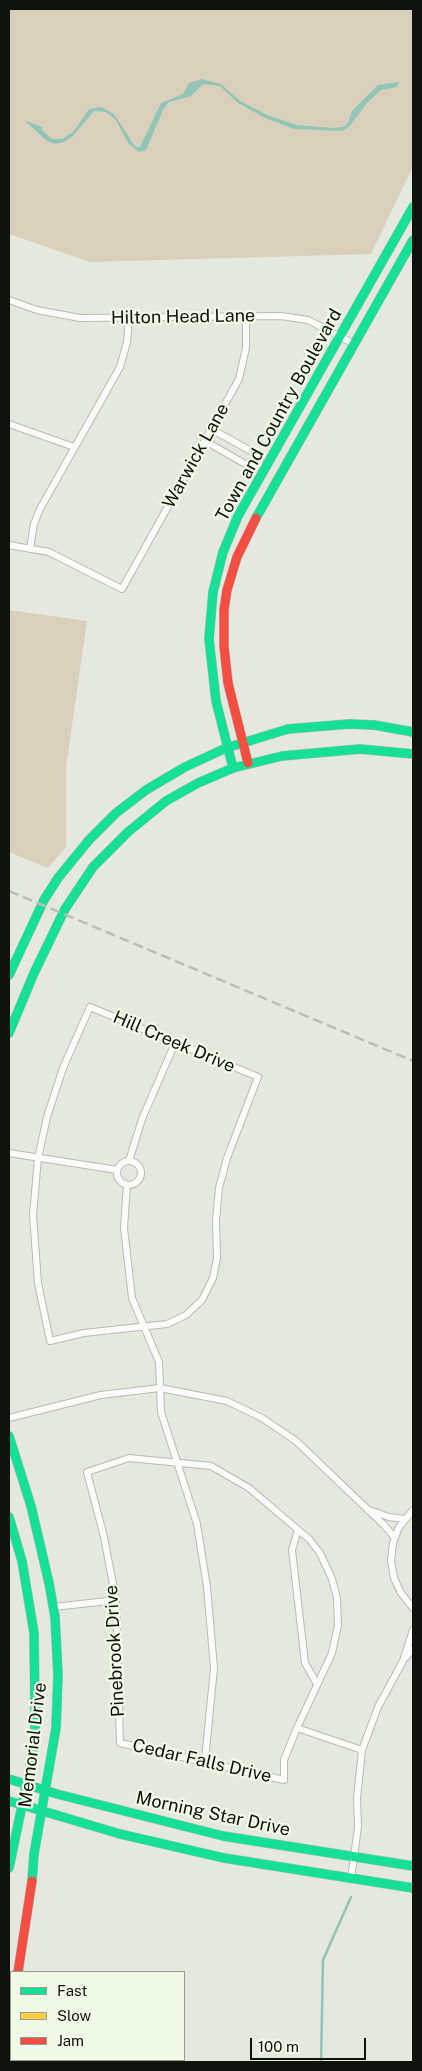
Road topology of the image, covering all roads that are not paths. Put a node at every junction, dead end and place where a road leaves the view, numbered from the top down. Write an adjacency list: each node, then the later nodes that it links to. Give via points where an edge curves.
1 (413, 207): 6 (main road, Town and Country Boulevard)
2 (413, 240): 7 (main road, Town and Country Boulevard)
3 (9, 300): 5 (street, Hilton Head Lane, via 37,310 80,318)
4 (246, 317): 5 (street, Hilton Head Lane); 6 (street, Hilton Head Lane, via 281,316 308,320); 9 (street, Warwick Lane, via 246,348 240,379)
5 (129, 318): 11 (street, via 120,366)
6 (341, 337): 7 (street, Hilton Head Lane); 12 (main road, Town and Country Boulevard)
7 (354, 344): 14 (main road, Town and Country Boulevard)
8 (9, 424): 11 (street)
9 (211, 429): 10 (street, Warwick Lane); 12 (street, via 260,456)
10 (205, 441): 12 (street, via 254,469); 16 (street, Warwick Lane, via 122,589 66,558)
11 (74, 447): 16 (street, via 40,509)
12 (263, 466): 13 (main road, Town and Country Boulevard)
13 (256, 484): 14 (main road); 17 (main road, Town and Country Boulevard, via 223,552)
14 (270, 492): 18 (main road, Town and Country Boulevard, via 237,557)
15 (9, 545): 16 (street)
16 (30, 548)
17 (213, 596): 18 (main road); 21 (main road, Town and Country Boulevard, via 209,640 216,701)
18 (226, 597): 20 (main road, Town and Country Boulevard, via 224,646 228,683)
19 (413, 732): 20 (main road, via 349,724 288,729)
20 (242, 742): 21 (main road); 23 (main road, Town and Country Boulevard)
21 (226, 748): 24 (main road, Town and Country Boulevard); 25 (main road, via 146,790 89,840 44,900)
22 (413, 754): 23 (main road, via 351,749 315,751)
23 (248, 763): 24 (main road)
24 (232, 768): 26 (main road, via 166,801 93,867 65,909)
25 (9, 975)
26 (9, 1033)
27 (175, 1043): 29 (street, Hill Creek Drive, via 90,1007 63,1068); 30 (street); 33 (street, Hill Creek Drive, via 258,1077 219,1188 217,1258 213,1278 202,1300 186,1314 167,1324)
28 (9, 1154): 29 (street)
29 (38, 1158): 31 (street); 33 (street, via 33,1215 38,1283 50,1342 84,1333)
30 (128, 1161): 31 (street); 32 (street, via 137,1164 141,1172 136,1183)
31 (117, 1170): 32 (street, via 118,1178)
32 (127, 1185): 33 (street, via 124,1228 132,1298)
33 (143, 1327): 34 (street, via 159,1362)
34 (160, 1388): 35 (street, via 101,1395); 37 (street, via 161,1412); 38 (street, via 227,1401 262,1418 296,1441)
35 (9, 1418)
36 (9, 1436): 45 (main road, Memorial Drive, via 31,1506)
37 (179, 1464): 42 (street, via 212,1466 249,1488); 44 (street, Pinebrook Drive, via 129,1458 87,1472); 54 (street, via 197,1524 209,1605 214,1668)
38 (367, 1508): 41 (street, via 389,1517); 43 (street)
39 (413, 1510): 41 (street)
40 (9, 1517): 56 (main road, Memorial Drive, via 22,1561 34,1633 35,1743)
41 (405, 1519): 43 (street)
42 (298, 1530): 50 (street, via 292,1550 305,1663); 50 (street, via 320,1554 337,1598 338,1625 332,1652)
43 (395, 1538): 46 (street, via 391,1561 394,1578)
44 (116, 1600): 45 (street); 52 (street, Pinebrook Drive)
45 (54, 1608): 57 (main road, Memorial Drive, via 56,1728)
46 (413, 1609)
47 (413, 1630): 49 (street)
48 (413, 1649): 49 (street)
49 (403, 1661): 53 (street, via 378,1707)
50 (317, 1684): 51 (street)
51 (297, 1728): 53 (street); 54 (street, Cedar Falls Drive, via 284,1760 284,1780)
52 (120, 1743): 54 (street, Cedar Falls Drive)
53 (362, 1750): 61 (street)
54 (205, 1760)
55 (9, 1779): 56 (main road, Morning Star Drive)
56 (24, 1784): 57 (main road, Morning Star Drive); 59 (main road, Memorial Drive)
57 (46, 1791): 60 (main road, Memorial Drive); 61 (main road, Morning Star Drive, via 222,1836)
58 (9, 1801): 59 (main road)
59 (20, 1806): 60 (main road); 63 (main road, Memorial Drive)
60 (43, 1812): 64 (main road, via 224,1858); 66 (main road, Memorial Drive)
61 (354, 1857): 62 (main road, Morning Star Drive); 64 (street)
62 (413, 1866)
63 (9, 1868)
64 (351, 1878): 65 (main road)
65 (413, 1888)
66 (18, 1971)
67 (10, 2010): 68 (main road)
68 (9, 2030)

